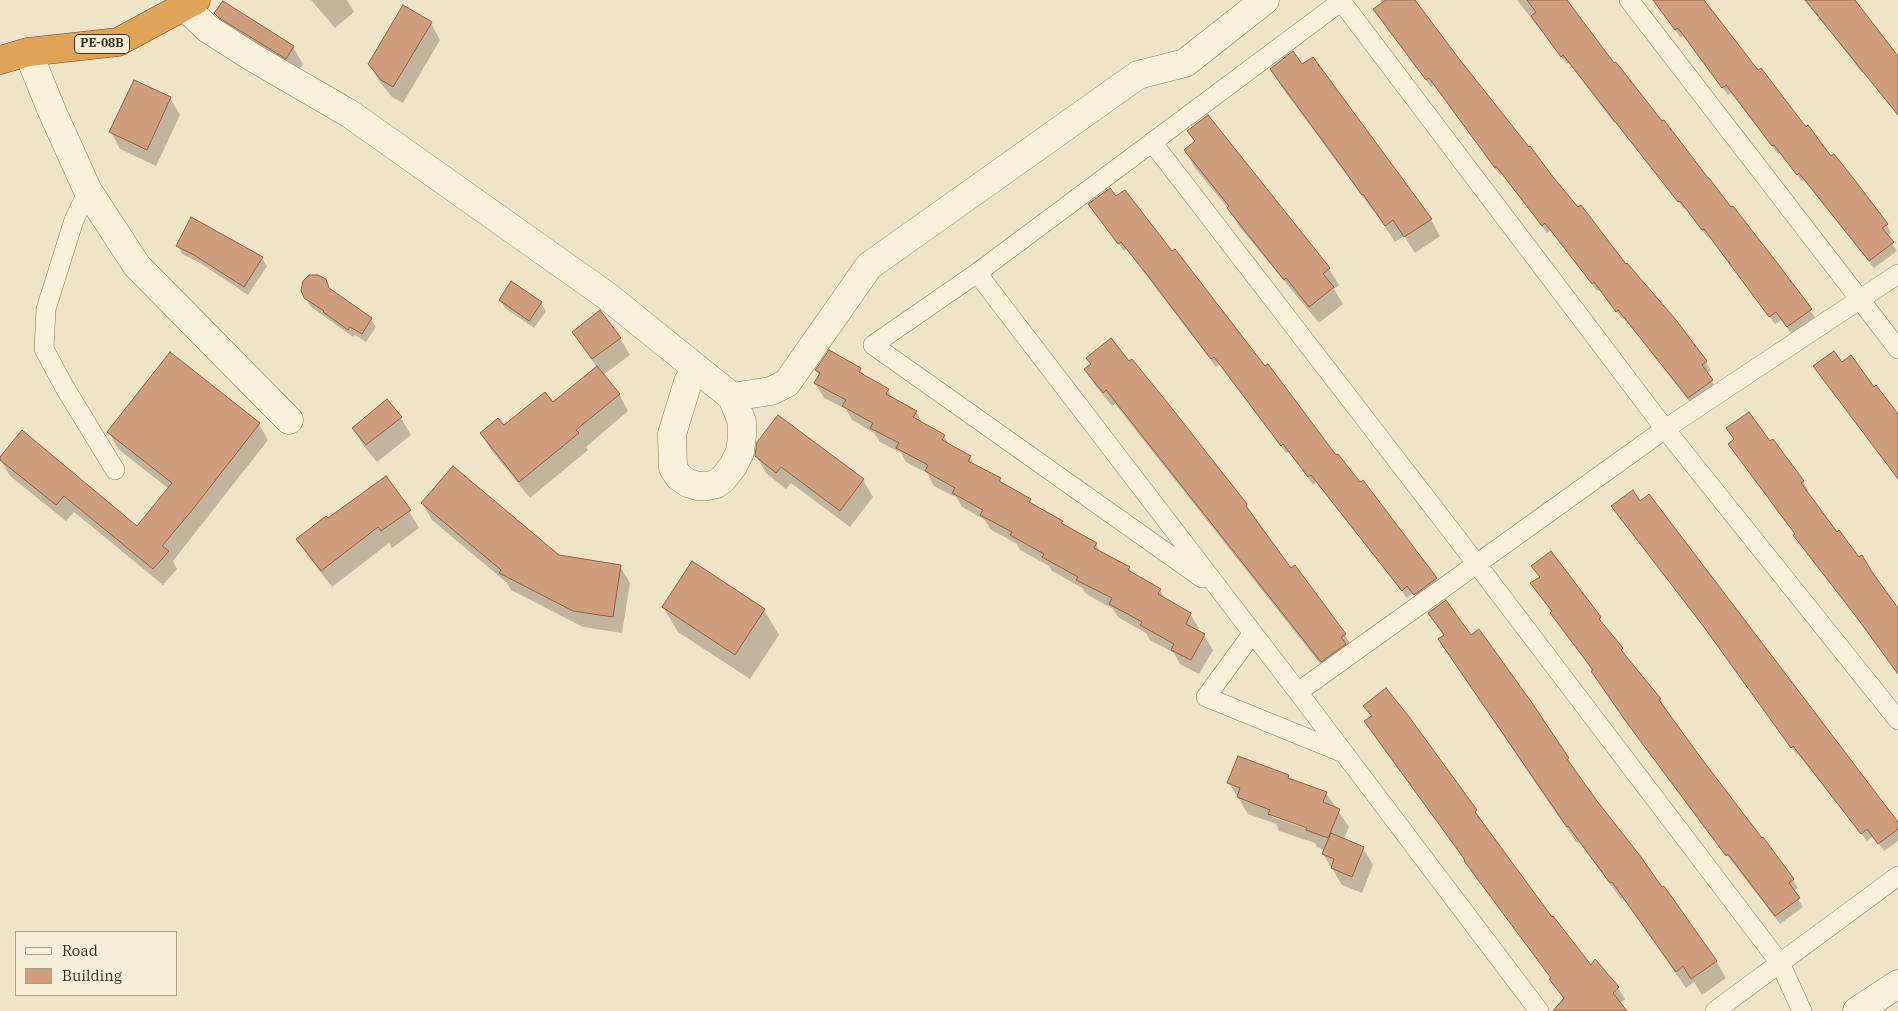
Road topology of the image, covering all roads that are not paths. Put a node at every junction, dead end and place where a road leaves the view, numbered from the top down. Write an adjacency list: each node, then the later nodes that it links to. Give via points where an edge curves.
1 (1265, 0): 14 (street, via 1185,63 1138,75 869,266 787,383 771,391)
2 (1342, 0): 7 (lane); 16 (lane)
3 (1629, 0): 11 (lane)
4 (176, 7): 5 (highway, PE-08B, via 118,42); 13 (street, via 252,57 350,114 607,296)
5 (28, 52): 6 (highway, PE-08B); 8 (street)
6 (0, 60)
7 (1152, 142): 9 (lane); 18 (lane)
8 (88, 191): 15 (street, via 137,266); 17 (lane, via 74,220 46,309 44,349)
9 (977, 273): 19 (lane); 19 (lane, via 873,345)
10 (1898, 274): 11 (lane)
11 (1860, 300): 12 (lane); 16 (lane)
12 (1898, 349)
13 (696, 368): 14 (street); 14 (street, via 688,382 672,434 673,468 688,483 698,486 716,484 733,466 740,452 742,422)
14 (732, 397)
15 (290, 420)
16 (1665, 429): 18 (lane); 22 (lane)
17 (115, 470)
18 (1476, 563): 21 (lane); 25 (lane)
19 (1217, 589): 20 (lane)
20 (1252, 634): 21 (lane); 23 (lane, via 1206,697)
21 (1298, 692): 23 (lane)
22 (1898, 720)
23 (1341, 752): 27 (lane)
24 (1898, 876): 25 (lane)
25 (1780, 963): 28 (lane); 29 (lane)
26 (1898, 984): 30 (street)
27 (1539, 1011)
28 (1715, 1011)
29 (1802, 1011)
30 (1857, 1011)

